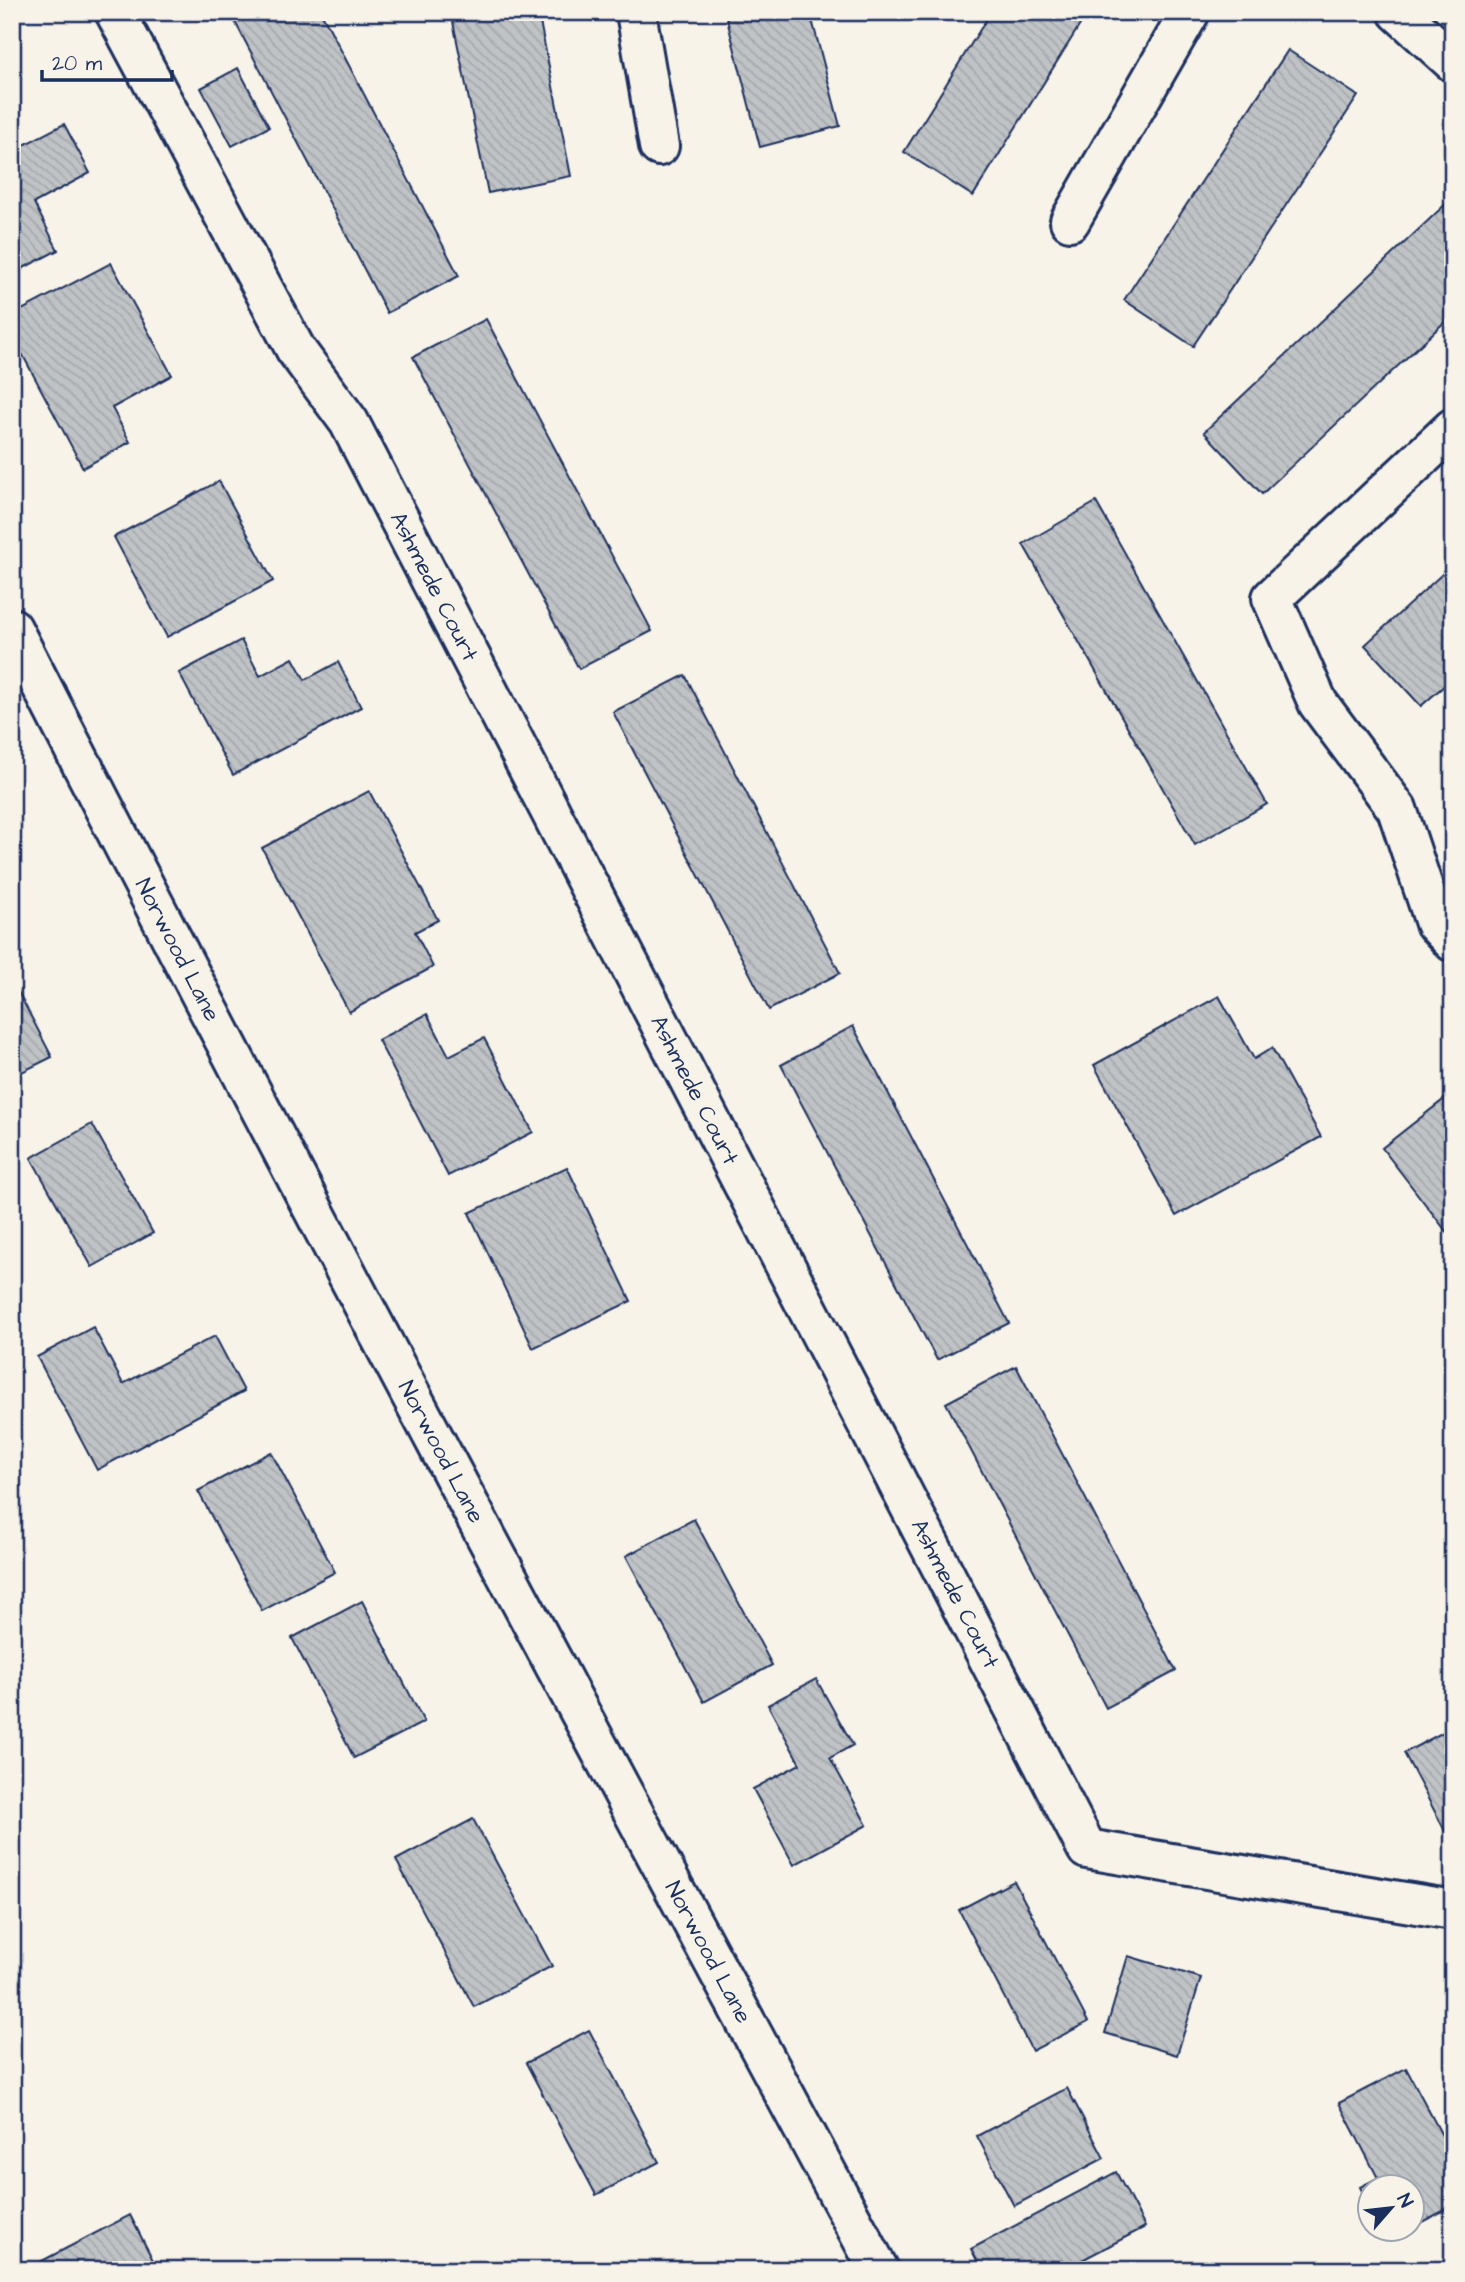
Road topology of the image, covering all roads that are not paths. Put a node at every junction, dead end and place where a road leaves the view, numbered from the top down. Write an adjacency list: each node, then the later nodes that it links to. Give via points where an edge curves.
1 (115, 12): 11 (street, Ashmede Court, via 296,350 349,422 1087,1849)
2 (636, 12): 6 (street)
3 (1190, 12): 7 (street)
4 (1398, 12): 5 (street)
5 (1453, 62)
6 (659, 146)
7 (1070, 221)
8 (1453, 428): 10 (street, via 1272,598 1318,703 1397,809)
9 (12, 628): 12 (street, Norwood Lane, via 176,950)
10 (1447, 924)
11 (1453, 1910)
12 (879, 2270)

